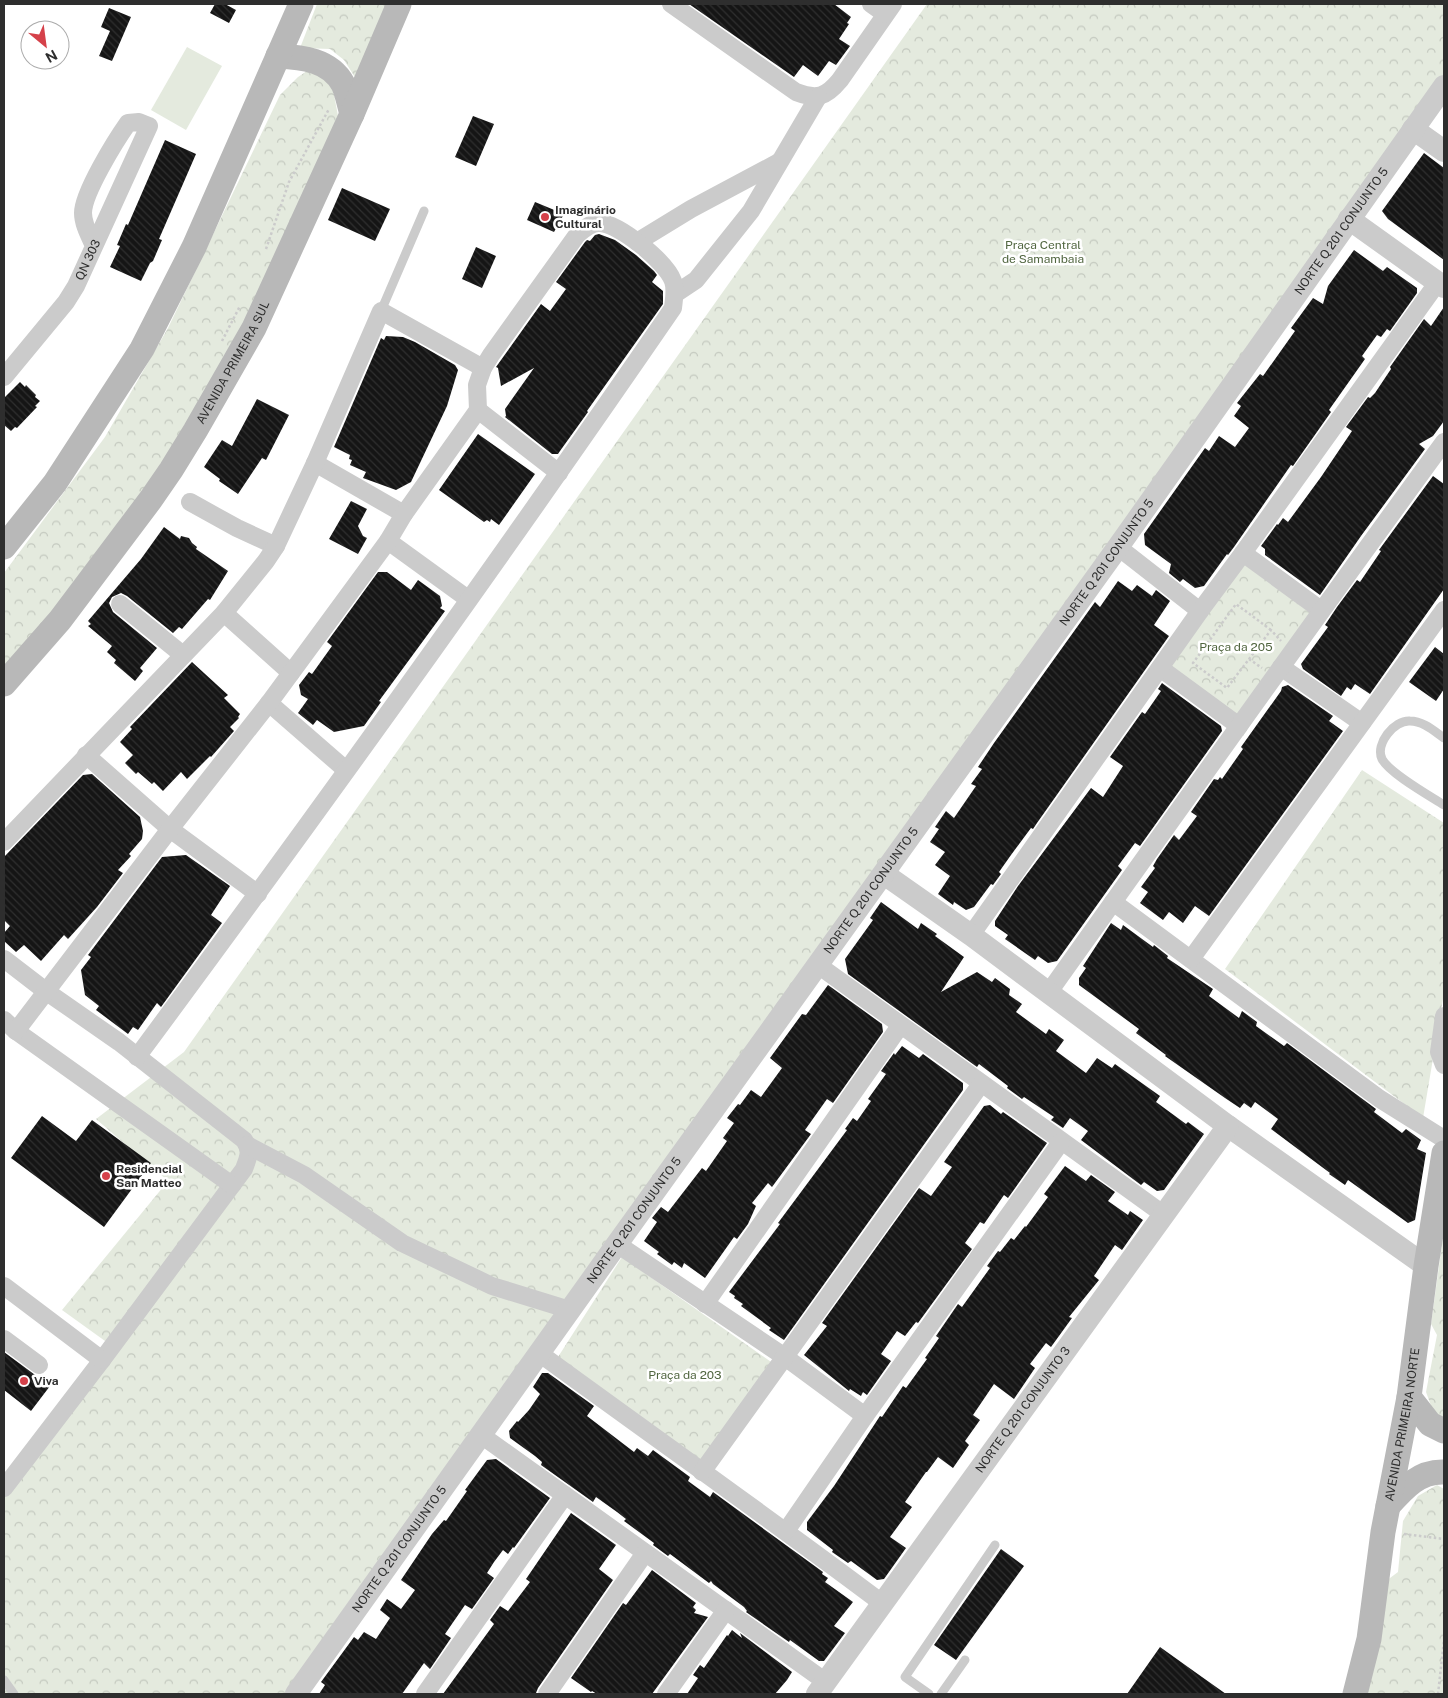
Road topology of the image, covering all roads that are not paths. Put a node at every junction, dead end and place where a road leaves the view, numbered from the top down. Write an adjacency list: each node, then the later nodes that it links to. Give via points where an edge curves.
1 (301, 4): 5 (main road)
2 (400, 4): 8 (main road, AVENIDA PRIMEIRA SUL)
3 (671, 4): 7 (street, via 796,92)
4 (883, 7): 7 (street, via 835,85)
5 (278, 56): 8 (main road, via 318,62 332,71 343,84); 29 (main road, via 194,246 142,349 55,483)
6 (1444, 86): 9 (street, NORTE Q 201 CONJUNTO 5)
7 (818, 96): 11 (street)
8 (352, 114): 42 (main road, AVENIDA PRIMEIRA SUL, via 254,328 171,470 60,620)
9 (1413, 129): 10 (street); 13 (street, NORTE Q 201 CONJUNTO 5)
10 (1444, 151)
11 (780, 162): 14 (street); 17 (street, via 751,210 696,280)
12 (424, 211): 18 (lane)
13 (1349, 219): 16 (street); 30 (street, NORTE Q 201 CONJUNTO 5)
14 (636, 242): 17 (street, via 666,269 674,282); 19 (street, via 613,225 601,223 593,223 577,235)
15 (94, 246): 15 (street, QN 303, via 149,126 139,122 128,123 90,188 83,211 84,225); 20 (street, QN 303, via 66,302)
16 (1441, 284): 31 (street)
17 (675, 294): 24 (street, via 673,308)
18 (381, 311): 19 (street); 23 (street)
19 (483, 368): 21 (street, via 477,385)
20 (4, 378)
21 (478, 410): 24 (street); 26 (street)
22 (1444, 442): 34 (street)
23 (314, 463): 26 (street); 28 (street)
24 (559, 473): 32 (street)
25 (190, 502): 28 (street)
26 (404, 514): 27 (street)
27 (388, 541): 32 (street); 41 (street)
28 (276, 546): 37 (street)
29 (4, 547)
30 (1118, 548): 36 (street); 52 (street, NORTE Q 201 CONJUNTO 5)
31 (1243, 553): 34 (street); 36 (street)
32 (468, 599): 48 (street)
33 (120, 604): 38 (street)
34 (1321, 610): 40 (street)
35 (1444, 610): 44 (street)
36 (1200, 611): 39 (street)
37 (224, 612): 38 (street); 41 (street)
38 (183, 655): 47 (street)
39 (1160, 668): 45 (street); 55 (street)
40 (1273, 669): 44 (street); 45 (street)
41 (292, 673): 43 (street)
42 (4, 684)
43 (269, 703): 48 (street); 50 (street)
44 (1362, 723): 57 (street)
45 (1239, 726): 54 (street)
46 (1444, 738): 49 (lane, via 1411,720 1400,722 1380,749 1389,768)
47 (86, 755): 50 (street); 51 (street)
48 (346, 770): 53 (street)
49 (1444, 805)
50 (170, 829): 53 (street); 59 (street)
51 (4, 842)
52 (884, 874): 55 (street); 58 (street, NORTE Q 201 CONJUNTO 5)
53 (258, 894): 64 (street)
54 (1113, 902): 57 (street); 60 (street)
55 (971, 935): 60 (street)
56 (4, 959): 59 (street)
57 (1192, 959): 68 (street, via 1380,1099)
58 (818, 965): 63 (street); 74 (street, NORTE Q 201 CONJUNTO 5)
59 (47, 992): 62 (street); 64 (street)
60 (1049, 992): 67 (street)
61 (1444, 1016): 65 (street, via 1439,1052)
62 (10, 1025): 72 (street)
63 (900, 1026): 66 (street); 77 (street)
64 (137, 1056): 70 (street)
65 (1444, 1065)
66 (981, 1084): 69 (street); 81 (street)
67 (1228, 1126): 73 (street, NORTE Q 201 CONJUNTO 3); 75 (street)
68 (1444, 1139)
69 (1061, 1142): 73 (street); 85 (street)
70 (247, 1144): 72 (street, via 250,1155); 78 (street, via 304,1175 402,1243 492,1286)
71 (1444, 1153): 75 (main road, AVENIDA PRIMEIRA NORTE)
72 (232, 1185): 82 (street)
73 (1163, 1214): 96 (street, NORTE Q 201 CONJUNTO 3)
74 (617, 1244): 77 (street); 78 (street, NORTE Q 201 CONJUNTO 5)
75 (1426, 1266): 84 (main road, AVENIDA PRIMEIRA NORTE)
76 (4, 1286): 82 (street)
77 (705, 1304): 81 (street)
78 (570, 1310): 80 (street, NORTE Q 201 CONJUNTO 5)
79 (4, 1339): 83 (street)
80 (540, 1353): 87 (street, NORTE Q 201 CONJUNTO 5); 88 (street)
81 (785, 1357): 85 (street); 88 (street)
82 (102, 1360): 90 (street)
83 (39, 1365)
84 (1409, 1397): 86 (main road, via 1430,1424); 92 (main road, AVENIDA PRIMEIRA NORTE)
85 (865, 1416): 93 (street)
86 (1444, 1431)
87 (481, 1435): 91 (street); 102 (street, NORTE Q 201 CONJUNTO 5)
88 (702, 1472): 93 (street)
89 (1444, 1472): 92 (main road, via 1431,1472 1417,1478 1405,1486)
90 (4, 1488)
91 (565, 1495): 95 (street); 103 (street)
92 (1388, 1506): 108 (main road, AVENIDA PRIMEIRA NORTE, via 1369,1639)
93 (786, 1531): 96 (street)
94 (995, 1545): 106 (lane, via 905,1677)
95 (645, 1553): 97 (street); 104 (street)
96 (882, 1603): 100 (street, NORTE Q 201 CONJUNTO 3)
97 (726, 1610): 100 (street); 105 (street)
98 (965, 1660): 107 (lane)
99 (4, 1680): 101 (lane)
100 (821, 1688)
101 (14, 1694)
102 (296, 1694)
103 (425, 1694)
104 (547, 1694)
105 (666, 1694)
106 (929, 1694)
107 (942, 1694)
108 (1355, 1694)

